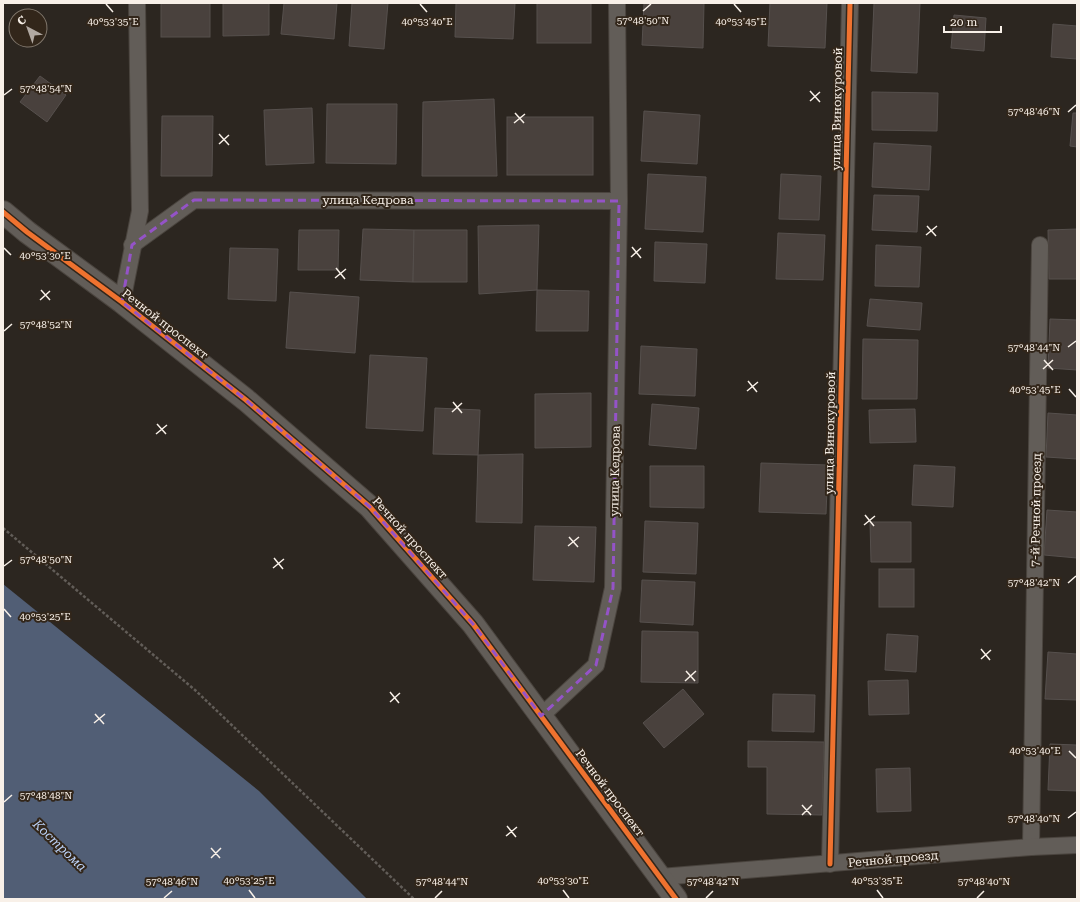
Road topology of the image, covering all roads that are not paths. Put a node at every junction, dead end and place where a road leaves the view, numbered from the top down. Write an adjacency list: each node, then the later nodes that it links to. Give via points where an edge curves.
1 (137, 3): 6 (street, via 140,212)
2 (617, 3): 4 (street, улица Кедрова)
3 (850, 3): 12 (street, улица Винокуровой)
4 (619, 201): 6 (street, улица Кедрова, via 194,200); 9 (street, улица Кедрова, via 613,588 596,665)
5 (3, 212): 8 (street, Речной проспект)
6 (132, 245): 8 (street)
7 (1040, 245): 11 (street, 7-й Речной проезд)
8 (122, 302): 9 (street, Речной проспект, via 246,400 370,507 473,624)
9 (541, 716): 13 (street, Речной проспект)
10 (1077, 845): 11 (street, Речной проезд)
11 (1031, 847): 12 (street, Речной проезд)
12 (830, 864): 13 (street, Речной проезд)
13 (660, 878): 14 (street, Речной проспект)
14 (676, 899)

